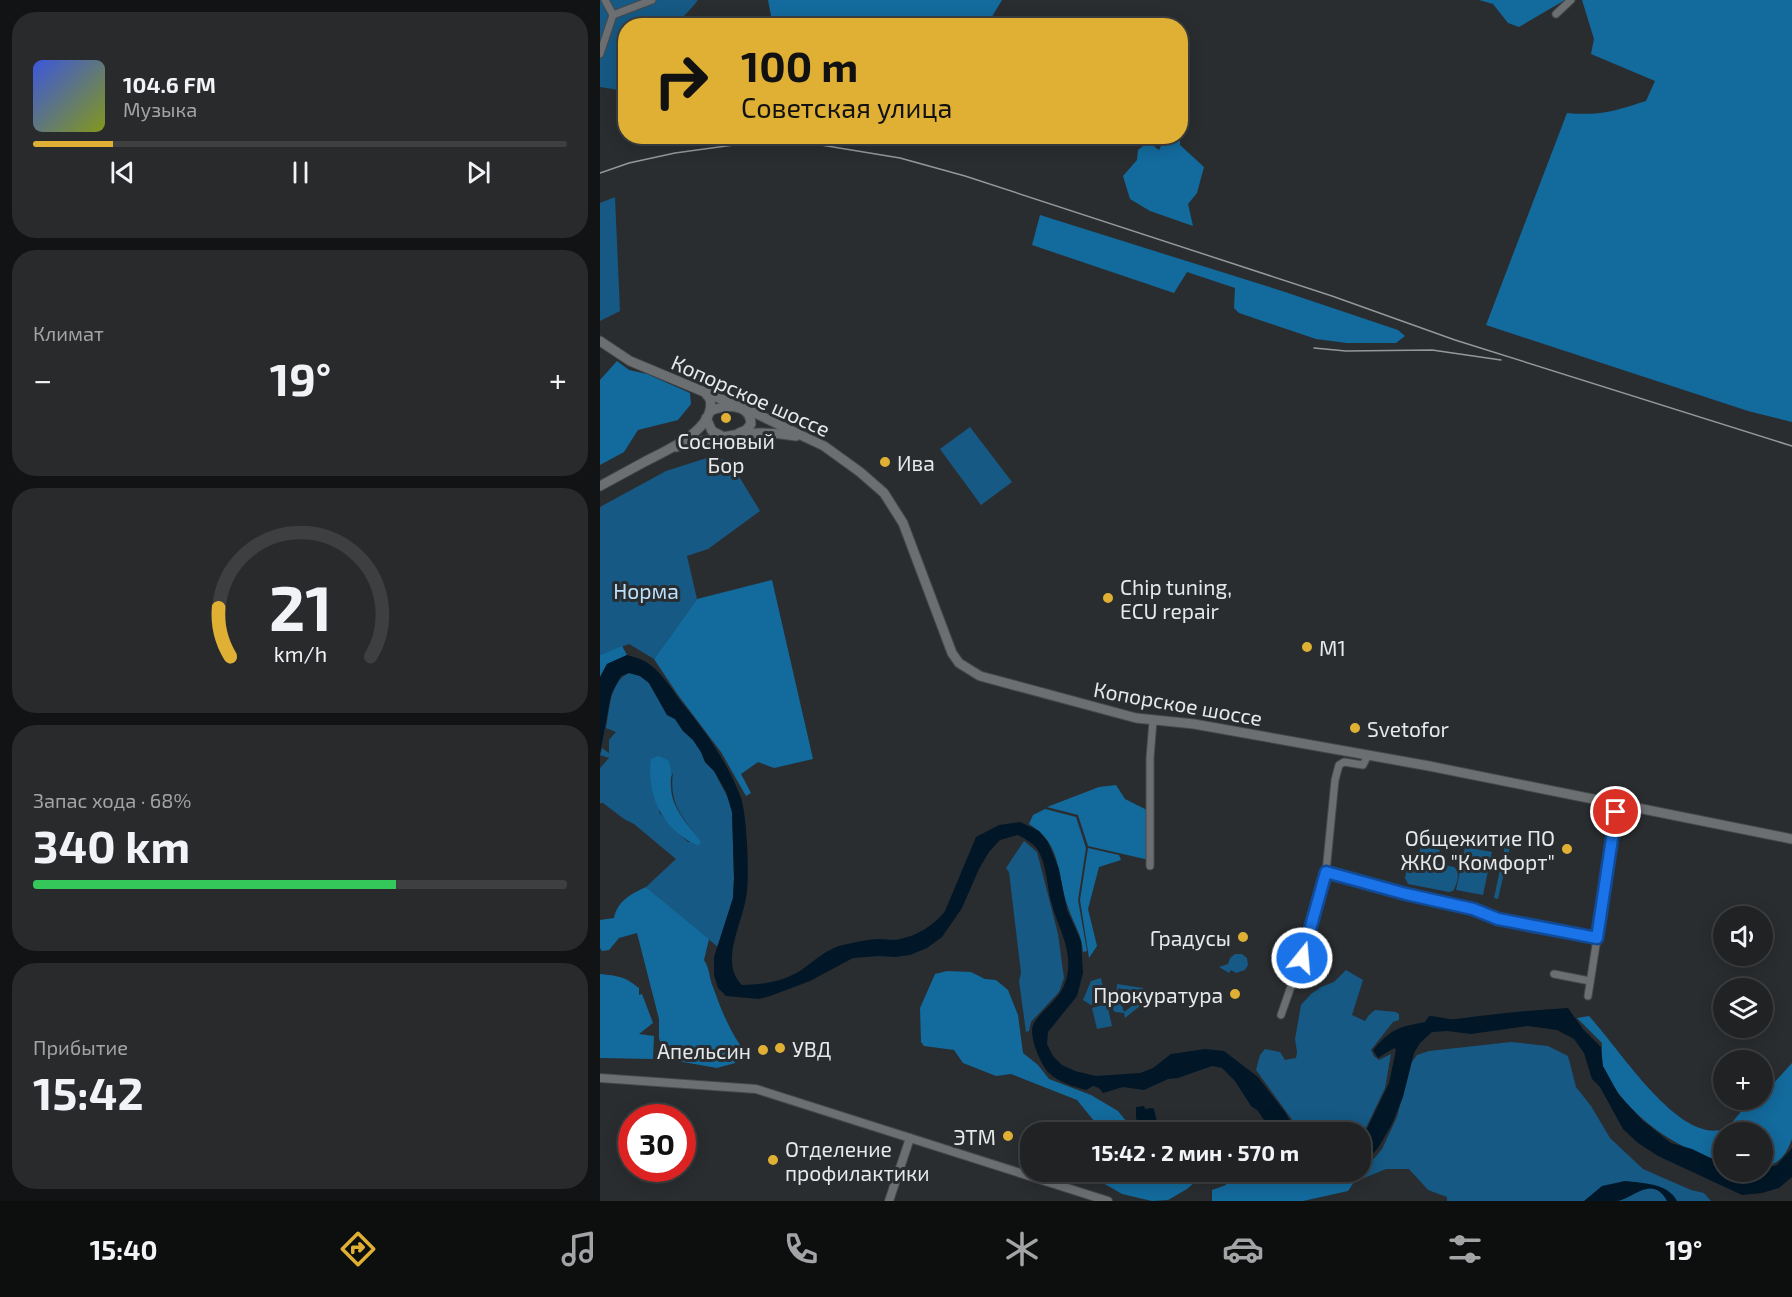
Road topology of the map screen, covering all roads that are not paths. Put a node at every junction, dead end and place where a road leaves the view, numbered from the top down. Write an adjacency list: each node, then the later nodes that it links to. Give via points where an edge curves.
1 (605, 0): 5 (street)
2 (652, 0): 5 (street)
3 (1571, 0): 4 (street)
4 (1556, 14)
5 (613, 15): 6 (street)
6 (600, 54)
7 (600, 341): 8 (main road, Копорское шоссе, via 630,361)
8 (704, 393): 9 (main road, Копорское шоссе); 10 (main road, via 710,399)
9 (740, 407): 10 (main road, via 723,406); 11 (main road, via 748,414 750,424); 13 (main road, Копорское шоссе)
10 (708, 414): 12 (main road, via 712,431); 14 (main road, via 690,436)
11 (737, 433): 12 (main road); 13 (main road, via 766,432)
12 (722, 436): 14 (main road)
13 (807, 438): 16 (main road, Копорское шоссе, via 860,472 894,507 959,663 980,676)
14 (672, 448): 15 (main road)
15 (600, 486)
16 (1153, 721): 17 (main road, Копорское шоссе, via 1194,724); 20 (street)
17 (1368, 755): 18 (main road, Копорское шоссе); 21 (street, via 1363,765 1339,765)
18 (1618, 804): 19 (main road, Копорское шоссе); 22 (street)
19 (1792, 839)
20 (1150, 866)
21 (1326, 872): 22 (street, via 1473,909 1498,919); 26 (street)
22 (1597, 938): 24 (street)
23 (1554, 974): 24 (street)
24 (1590, 981): 25 (street)
25 (1588, 996)
26 (1281, 1015)
27 (600, 1078): 28 (street, via 756,1089)
28 (910, 1138): 29 (street); 30 (street)
29 (889, 1201)
30 (1108, 1201)

